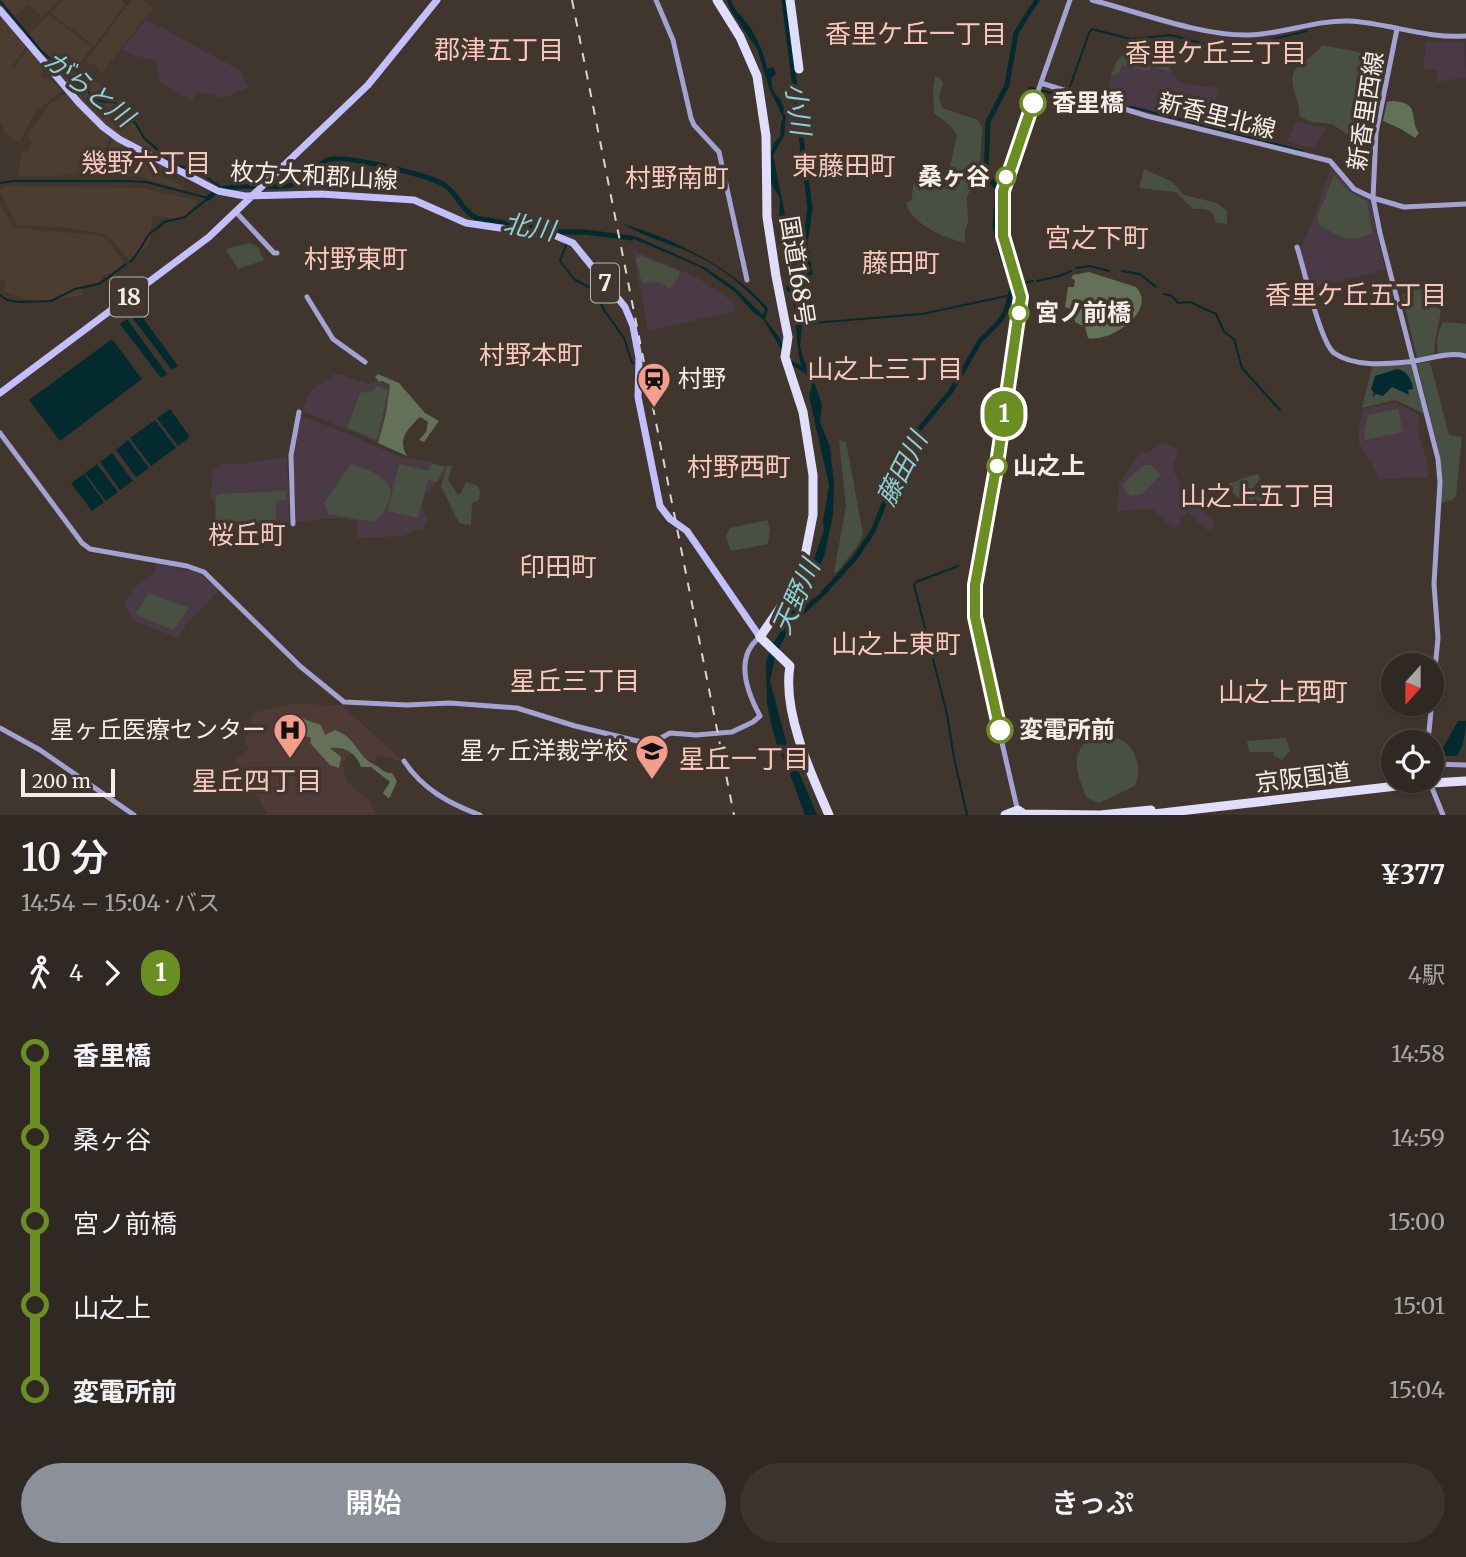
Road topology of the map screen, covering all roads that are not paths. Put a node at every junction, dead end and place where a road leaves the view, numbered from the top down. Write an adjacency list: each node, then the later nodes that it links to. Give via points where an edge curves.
1 (437, 0): 14 (main road, 18, via 369,85)
2 (656, 0): 20 (street, via 673,40 691,118 719,152)
3 (717, 0): 29 (highway, 国道168号, via 757,76 766,136 767,217 788,343 785,358 799,395 813,475 806,555 796,582)
4 (792, 0): 10 (highway)
5 (1070, 0): 12 (street)
6 (1092, 0): 8 (street, via 1230,34 1351,21)
7 (0, 10): 13 (main road, 枚方大和郡山線 / 7)
8 (1397, 29): 9 (street, via 1445,38); 15 (street, 新香里西線, via 1376,133)
9 (1466, 36)
10 (800, 69)
11 (72, 79): 13 (street)
12 (1039, 87): 15 (street, 新香里北線, via 1330,161 1354,188); 40 (street, via 1003,191 1003,236 1021,297 975,596 984,666)
13 (66, 88): 14 (main road, 枚方大和郡山線 / 7, via 91,117 119,139 214,189 231,195)
14 (255, 193): 17 (main road, 18); 29 (main road, 枚方大和郡山線 / 7, via 414,200 466,223 556,236 573,243 625,307 633,326 639,358 638,397 660,506 687,531)
15 (1373, 198): 16 (street, via 1404,207); 23 (street, 新香里西線)
16 (1466, 204)
17 (235, 211): 19 (street); 25 (main road, 18, via 186,256)
18 (1297, 247): 23 (street, via 1324,339 1332,351 1373,363)
19 (278, 253)
20 (747, 280)
21 (307, 297): 24 (street, via 333,339)
22 (1466, 356): 23 (street)
23 (1413, 361): 31 (street, 新香里西線, via 1440,472 1434,577 1438,638)
24 (365, 362)
25 (0, 393)
26 (299, 412): 28 (street, via 291,455)
27 (0, 433): 29 (street, via 82,543 204,572 301,667 344,702 517,708 650,744 670,733 732,732 760,716 745,677 748,650)
28 (293, 524)
29 (762, 640): 44 (highway, via 790,666 788,690 797,727)
30 (0, 728): 42 (street)
31 (1429, 730)
32 (404, 761): 43 (street, via 438,795)
33 (1444, 764): 34 (street)
34 (1466, 765)
35 (1466, 778): 36 (highway, 京阪国道)
36 (1444, 779)
37 (1381, 785): 46 (highway, 京阪国道)
38 (1381, 786): 41 (highway, 京阪国道)
39 (1439, 793): 48 (street)
40 (1018, 813): 45 (highway); 46 (highway, 京阪国道)
41 (1160, 814): 47 (highway, 京阪国道)
42 (134, 815)
43 (480, 815)
44 (829, 815)
45 (1005, 815)
46 (1100, 815)
47 (1145, 815)
48 (1443, 815)

